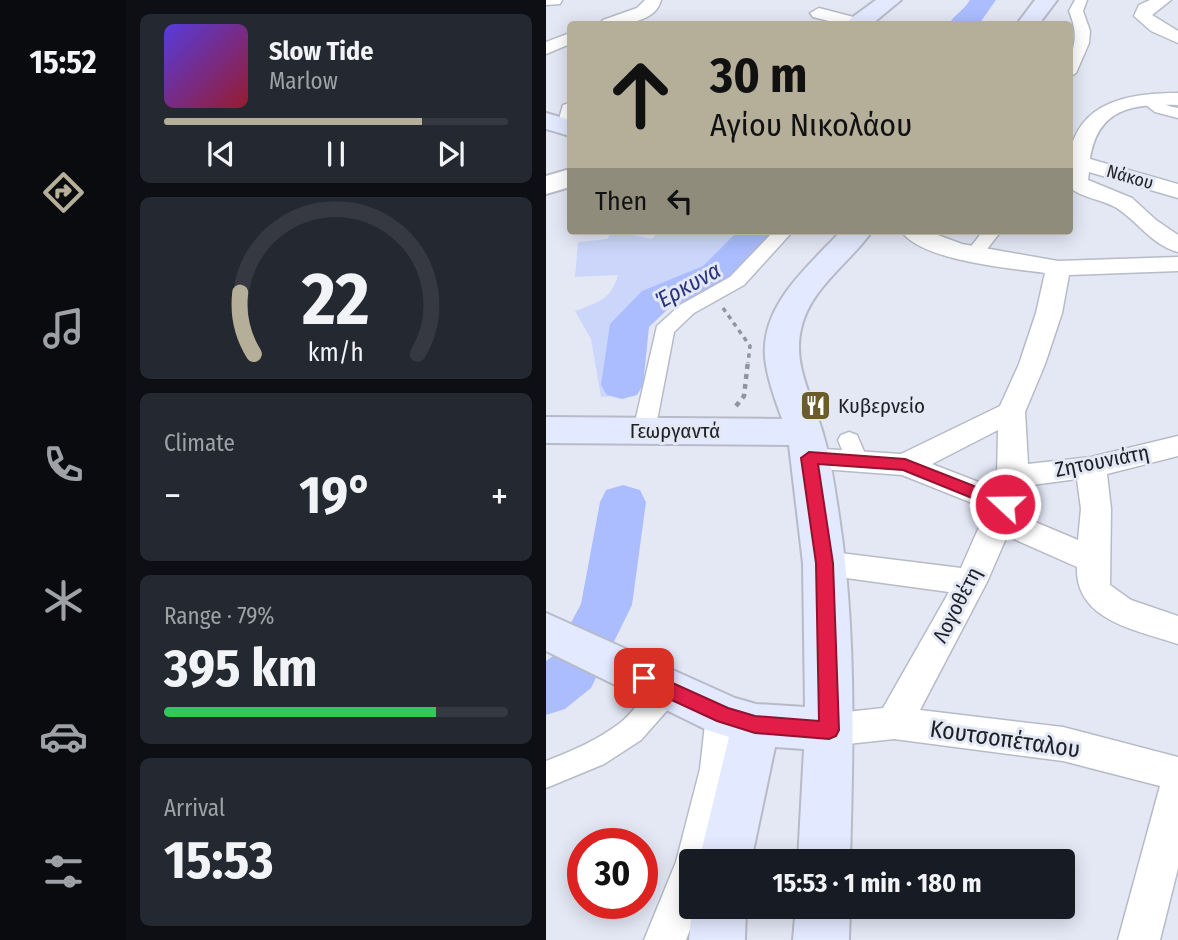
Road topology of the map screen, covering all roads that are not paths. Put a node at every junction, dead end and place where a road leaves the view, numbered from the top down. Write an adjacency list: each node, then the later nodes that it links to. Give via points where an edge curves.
1 (546, 0): 2 (street)
2 (554, 0)
3 (653, 0): 10 (street, via 643,12)
4 (833, 0): 9 (street)
5 (890, 0): 13 (main road)
6 (1046, 0): 14 (main road)
7 (1081, 0): 18 (street, via 1076,11 1085,44)
8 (1164, 1): 15 (street, via 1143,13)
9 (820, 13): 11 (street); 12 (street)
10 (618, 21)
11 (807, 21)
12 (848, 21)
13 (862, 21)
14 (1030, 21)
15 (1178, 38)
16 (567, 39): 17 (street)
17 (546, 49)
18 (1073, 66)
19 (1152, 98): 20 (street); 21 (street, via 1160,109); 22 (street, via 1106,110 1084,140)
20 (1178, 99)
21 (1178, 113)
22 (1081, 163): 25 (street, Νάκου); 30 (street, via 1079,185 1124,203)
23 (567, 178): 24 (street)
24 (546, 186)
25 (1178, 191)
26 (780, 235): 36 (street, via 737,281 671,320 664,330)
27 (854, 235): 37 (main road, via 806,290 783,331 783,358)
28 (917, 235): 31 (street)
29 (989, 235): 31 (street)
30 (1178, 245)
31 (975, 253): 33 (street)
32 (1178, 264): 33 (street)
33 (1058, 268): 34 (street, via 1049,313)
34 (1011, 412): 39 (street); 41 (street, Λογοθέτη, via 1014,442)
35 (546, 430): 36 (main road, Γεωργαντά)
36 (644, 431): 37 (main road, Γεωργαντά, via 715,431)
37 (807, 445): 39 (street); 43 (main road)
38 (1178, 446): 40 (street, Ζητουνιάτη)
39 (905, 465): 41 (street)
40 (1091, 467): 41 (street, Ζητουνιάτη); 42 (street, via 1096,509)
41 (1005, 500): 42 (street); 44 (street, Λογοθέτη)
42 (1093, 560): 45 (street, via 1094,586 1101,599)
43 (824, 563): 44 (street); 50 (main road)
44 (971, 582): 49 (street, Λογοθέτη)
45 (1178, 630)
46 (546, 631): 47 (main road)
47 (668, 690): 48 (main road); 52 (street, via 631,731 594,755)
48 (740, 720): 50 (main road); 54 (street, via 719,769); 55 (main road)
49 (894, 723): 50 (street, Κουτσοπέταλου); 51 (street, Κουτσοπέταλου, via 1063,744)
50 (829, 730): 56 (main road)
51 (1178, 774)
52 (546, 775)
53 (1178, 789): 63 (street)
54 (699, 849)
55 (726, 849)
56 (824, 849)
57 (679, 905): 60 (street)
58 (719, 919): 61 (main road)
59 (822, 919): 62 (main road)
60 (665, 940)
61 (718, 940)
62 (821, 940)
63 (1139, 940)

